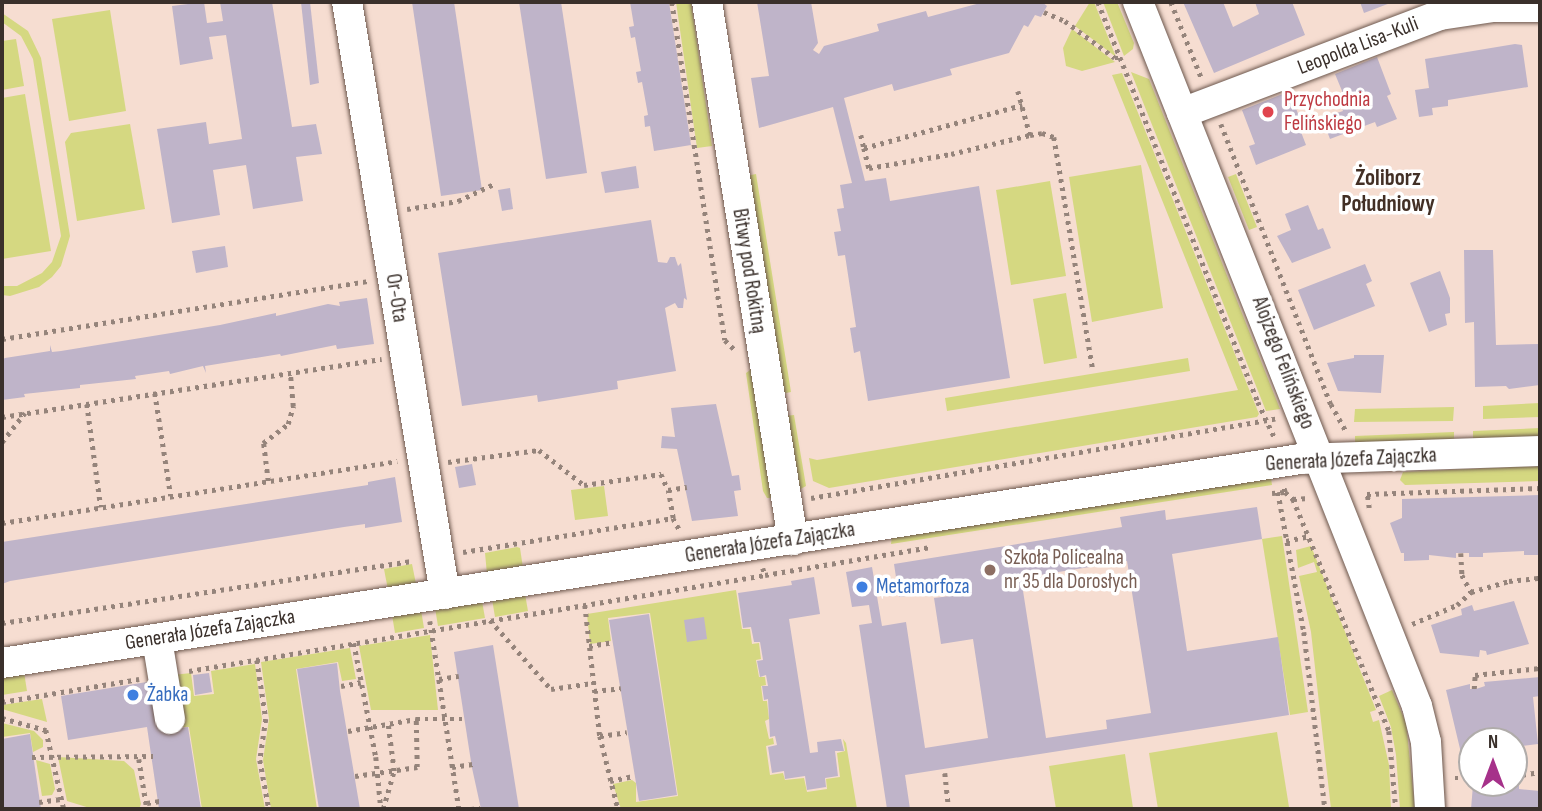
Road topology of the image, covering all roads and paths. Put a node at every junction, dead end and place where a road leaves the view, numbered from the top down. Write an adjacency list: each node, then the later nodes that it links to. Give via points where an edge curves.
1 (347, 2): 60 (street, Or-Ota)
2 (673, 2): 23 (path, via 725,340 736,351)
3 (707, 2): 49 (street, Bitwy pod Rokitną)
4 (1098, 2): 9 (path)
5 (1138, 2): 14 (street, Alojzego Felińskiego)
6 (1171, 2): 10 (path)
7 (1540, 7): 14 (street, Leopolda Lisa-Kuli, via 1493,7 1440,15)
8 (1044, 12): 9 (path)
9 (1120, 58): 31 (path)
10 (1207, 91)
11 (1018, 92): 12 (path)
12 (1021, 105): 16 (path); 17 (path)
13 (1216, 111): 33 (path, via 1331,404)
14 (1182, 113): 36 (street, Alojzego Felińskiego)
15 (860, 135): 17 (path)
16 (1030, 135): 17 (path, via 869,168); 24 (path, via 1054,138)
17 (864, 148)
18 (496, 183): 19 (path, via 458,201)
19 (407, 209)
20 (365, 281): 21 (path)
21 (2, 340)
22 (378, 360): 25 (path)
23 (738, 364)
24 (1093, 370)
25 (290, 373): 26 (path); 39 (path, via 288,424 262,443)
26 (155, 393): 27 (path); 46 (path)
27 (87, 404): 28 (path); 50 (path)
28 (25, 413): 29 (path); 34 (path)
29 (2, 417)
30 (1279, 418): 31 (path)
31 (1267, 421): 32 (path); 49 (path)
32 (1275, 438)
33 (1351, 441)
34 (2, 442)
35 (1540, 451): 36 (street, Generała Józefa Zajączka)
36 (1320, 457): 56 (street, Generała Józefa Zajączka); 130 (street, Alojzego Felińskiego, via 1417,706 1426,742)
37 (394, 461): 39 (path)
38 (449, 462): 43 (path, via 539,450 584,485 661,474)
39 (268, 481): 46 (path)
40 (1366, 486): 45 (path)
41 (687, 487): 43 (path)
42 (1540, 488): 45 (path)
43 (668, 490): 51 (path)
44 (1355, 494): 45 (path)
45 (1367, 494): 52 (path)
46 (171, 496): 50 (path)
47 (1314, 498): 48 (path)
48 (1293, 499): 55 (path); 57 (path, via 1282,492)
49 (786, 502): 56 (street, Bitwy pod Rokitną)
50 (102, 507): 53 (path)
51 (673, 518): 54 (path); 58 (path)
52 (1371, 522)
53 (2, 523)
54 (684, 534)
55 (1309, 536): 57 (path); 129 (path, via 1389,731)
56 (793, 540): 63 (street, Generała Józefa Zajączka)
57 (1286, 541): 128 (path, via 1304,632)
58 (476, 551): 60 (path); 63 (path)
59 (1461, 553): 64 (path, via 1462,575)
60 (439, 556): 65 (street, Or-Ota); 70 (path)
61 (765, 575): 66 (path)
62 (1540, 579): 64 (path, via 1509,581)
63 (482, 587): 65 (street, Generała Józefa Zajączka); 68 (path)
64 (1471, 592): 69 (path, via 1457,605)
65 (445, 594): 73 (street, Generała Józefa Zajączka)
66 (585, 605): 68 (path); 76 (path)
67 (1406, 612): 71 (path)
68 (490, 620): 75 (path); 84 (path, via 551,689)
69 (1415, 622)
70 (2, 623)
71 (1416, 636)
72 (433, 637): 82 (path)
73 (158, 639): 78 (street, Generała Józefa Zajączka); 80 (street)
74 (614, 642): 76 (path)
75 (354, 643): 77 (path); 83 (path)
76 (589, 646): 84 (path)
77 (257, 660): 80 (path); 122 (path, via 265,719 260,760)
78 (2, 663)
79 (1540, 668): 87 (path, via 1475,675)
80 (163, 675): 89 (path); 91 (street)
81 (459, 676): 82 (path)
82 (439, 679): 94 (path)
83 (361, 682): 85 (path); 96 (path)
84 (593, 683): 88 (path)
85 (341, 686)
86 (621, 688): 88 (path)
87 (1474, 689)
88 (593, 691): 99 (path)
89 (2, 702)
90 (2, 718): 100 (path, via 46,730)
91 (170, 719)
92 (416, 719): 94 (path); 95 (path); 107 (path, via 416,766)
93 (466, 719): 94 (path)
94 (446, 721): 105 (path)
95 (388, 724): 96 (path); 107 (path)
96 (370, 727): 97 (path); 108 (path)
97 (348, 731)
98 (627, 732): 99 (path)
99 (600, 736): 114 (path)
100 (53, 755): 102 (path); 103 (path); 116 (path)
101 (153, 756): 103 (path)
102 (32, 757)
103 (139, 759): 119 (path)
104 (473, 764): 105 (path)
105 (452, 767): 124 (path)
106 (1454, 770): 112 (path)
107 (394, 771): 108 (path); 123 (path)
108 (378, 773): 110 (path); 123 (path)
109 (945, 774): 127 (path)
110 (355, 776)
111 (634, 776): 114 (path)
112 (1454, 778): 113 (path); 115 (path)
113 (1458, 778)
114 (610, 781): 126 (path)
115 (1454, 788)
116 (61, 799): 118 (path); 121 (path)
117 (160, 801): 119 (path)
118 (38, 802)
119 (147, 806)
120 (480, 808): 125 (path)
121 (64, 809)
122 (269, 809)
123 (382, 809)
124 (458, 809)
125 (471, 809)
126 (618, 809)
127 (949, 809)
128 (1325, 809)
129 (1396, 809)
130 (1430, 809)

